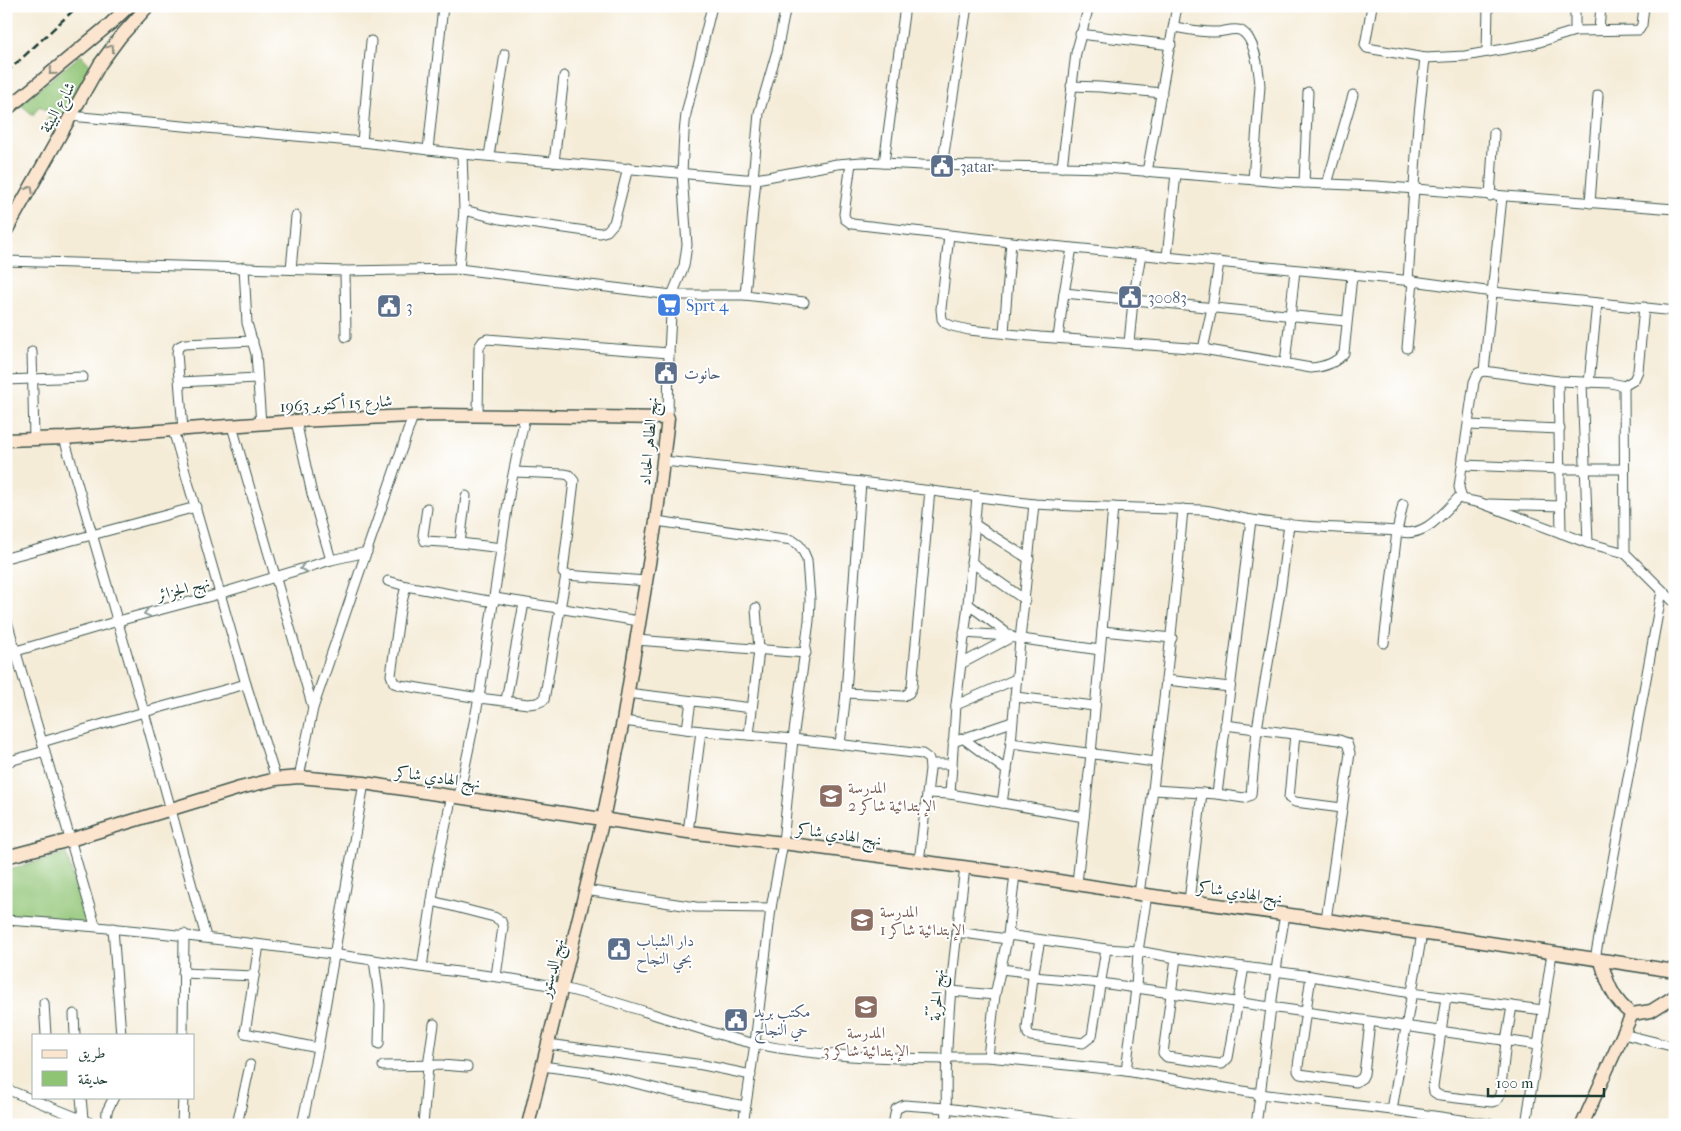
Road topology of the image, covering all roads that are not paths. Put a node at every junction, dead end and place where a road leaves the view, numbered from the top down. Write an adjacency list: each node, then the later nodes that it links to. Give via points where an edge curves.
1 (129, 6): 30 (street, شارع البيئة, one-way to 30)
2 (148, 6): 31 (street, شارع البيئة, one-way to 2, via 105,57)
3 (444, 6): 34 (street)
4 (712, 6): 43 (street, نهج الطاهر الحداد, via 686,114)
5 (786, 6): 46 (street, via 759,113)
6 (906, 6): 39 (street)
7 (966, 6): 40 (street)
8 (1088, 6): 18 (street)
9 (1177, 6): 15 (street)
10 (1372, 6): 23 (street, via 1367,48)
11 (1488, 6): 21 (street)
12 (1575, 6): 17 (street)
13 (1601, 6): 16 (street)
14 (1644, 6): 16 (street, via 1639,30)
15 (1174, 27): 20 (street); 47 (street, via 1213,32 1240,30 1252,46 1260,86)
16 (1599, 30): 17 (street)
17 (1576, 31): 21 (street, via 1533,44)
18 (1080, 34): 20 (street); 25 (street)
19 (371, 41): 33 (street)
20 (1171, 45): 27 (street)
21 (1488, 52): 23 (street)
22 (505, 54): 36 (street)
23 (1425, 58): 50 (street)
24 (564, 76): 37 (street)
25 (1071, 86): 27 (street); 41 (street)
26 (1308, 92): 48 (street)
27 (1162, 93): 44 (street)
28 (1353, 95): 49 (street)
29 (1598, 95): 53 (street)
30 (6, 110)
31 (70, 116): 33 (street); 57 (street, شارع البيئة, one-way to 31)
32 (1494, 133): 51 (street)
33 (362, 142): 34 (street)
34 (428, 150): 35 (street)
35 (462, 154): 36 (street); 55 (street)
36 (489, 156): 37 (street)
37 (554, 162): 42 (street)
38 (851, 162): 39 (street); 46 (street); 58 (street, via 844,214 848,222)
39 (884, 162): 40 (street)
40 (942, 166): 41 (street)
41 (1062, 167): 44 (street)
42 (628, 168): 43 (street); 55 (street, via 614,223 600,233 493,218)
43 (682, 172): 46 (street); 74 (street, نهج الطاهر الحداد, via 687,245 684,266)
44 (1147, 172): 45 (street)
45 (1176, 174): 47 (street); 62 (street)
46 (754, 179): 75 (street)
47 (1252, 180): 48 (street)
48 (1304, 183): 49 (street)
49 (1327, 184): 50 (street)
50 (1415, 189): 51 (street); 71 (street)
51 (1490, 196): 52 (street)
52 (1502, 197): 53 (street); 72 (street)
53 (1590, 203): 54 (street)
54 (1675, 209)
55 (464, 210): 67 (street)
56 (296, 216): 66 (street)
57 (6, 231)
58 (949, 235): 59 (street); 84 (street, via 942,319 952,326 969,330)
59 (1012, 242): 60 (street); 84 (street)
60 (1072, 248): 61 (street); 73 (street)
61 (1141, 254): 62 (street); 76 (street)
62 (1167, 257): 64 (street)
63 (6, 260): 65 (street)
64 (1219, 262): 68 (street); 80 (street)
65 (244, 267): 66 (street); 87 (street, via 247,323)
66 (291, 269): 69 (street)
67 (459, 269): 69 (street); 74 (street)
68 (1295, 270): 70 (street); 82 (street)
69 (345, 271): 85 (street)
70 (1352, 276): 71 (street); 83 (street)
71 (1411, 281): 72 (street); 89 (street)
72 (1493, 292): 78 (street); 94 (street)
73 (1064, 294): 76 (street); 86 (street)
74 (672, 295): 75 (street); 92 (street, نهج الطاهر الحداد)
75 (745, 295): 77 (street)
76 (1133, 301): 80 (street); 88 (street)
77 (804, 302)
78 (1597, 303): 79 (street); 101 (street)
79 (1644, 307): 81 (street); 102 (street, via 1638,371 1634,380)
80 (1212, 308): 82 (street); 90 (street)
81 (1675, 310)
82 (1291, 316): 83 (street); 93 (street)
83 (1346, 321): 93 (street, via 1345,348 1341,356 1325,366 1311,368)
84 (1004, 332): 86 (street)
85 (346, 337)
86 (1058, 338): 88 (street)
87 (253, 342): 96 (street); 100 (street, via 181,345 177,354)
88 (1129, 343): 90 (street)
89 (1407, 348)
90 (1203, 349): 93 (street)
91 (32, 352): 97 (street)
92 (669, 353): 103 (street, via 487,339 479,347); 106 (street, نهج الطاهر الحداد)
93 (1285, 364)
94 (1484, 371): 99 (street); 109 (street, via 1476,376)
95 (83, 377): 97 (street)
96 (257, 378): 100 (street); 108 (street)
97 (32, 379): 98 (street); 114 (street)
98 (6, 380)
99 (1558, 381): 101 (street); 112 (street)
100 (180, 382): 111 (street)
101 (1586, 383): 102 (street); 119 (street)
102 (1624, 386): 120 (street)
103 (478, 415): 104 (street, شارع 15 أكتوبر 1963); 105 (street, شارع 15 أكتوبر 1963)
104 (413, 416): 107 (street, شارع 15 أكتوبر 1963); 145 (street)
105 (525, 416): 106 (street, شارع 15 أكتوبر 1963); 121 (street)
106 (668, 418): 116 (street, نهج الطاهر الحداد)
107 (296, 421): 108 (street, شارع 15 أكتوبر 1963); 149 (street)
108 (261, 424): 110 (street, شارع 15 أكتوبر 1963)
109 (1469, 425): 112 (street); 117 (street)
110 (232, 426): 111 (street, شارع 15 أكتوبر 1963); 152 (street)
111 (178, 430): 113 (street, شارع 15 أكتوبر 1963); 131 (street)
112 (1560, 430): 118 (street)
113 (64, 438): 114 (street, شارع 15 أكتوبر 1963); 141 (street)
114 (34, 439): 115 (street, شارع 15 أكتوبر 1963)
115 (6, 440)
116 (664, 461): 122 (street); 136 (street, نهج الطاهر الحداد)
117 (1463, 465): 118 (street); 126 (street)
118 (1561, 469): 119 (street); 130 (street)
119 (1585, 469): 120 (street); 143 (street)
120 (1624, 469): 146 (street)
121 (514, 472): 144 (street); 151 (street, via 564,474 572,478 574,486 563,570)
122 (861, 482): 123 (street); 185 (street)
123 (930, 490): 125 (street); 185 (street, via 912,687 903,696)
124 (466, 496): 142 (street)
125 (977, 496): 128 (street); 137 (street)
126 (1460, 496): 127 (street, via 1464,500); 139 (street, via 1424,529 1410,534)
127 (1481, 503): 130 (street); 140 (street)
128 (1034, 504): 132 (street); 148 (street)
129 (1403, 504): 139 (street)
130 (1561, 506): 140 (street)
131 (196, 507): 141 (street); 157 (street)
132 (1113, 507): 134 (street); 168 (street)
133 (427, 508): 142 (street, via 424,540)
134 (1183, 509): 135 (street, via 1218,512); 171 (street)
135 (1250, 520): 138 (street); 183 (street)
136 (656, 521): 154 (street, نهج الطاهر الحداد); 177 (street, via 783,538 799,545 809,575)
137 (974, 524): 148 (street); 150 (street)
138 (1289, 524): 139 (street); 199 (street)
139 (1397, 531): 173 (street)
140 (1562, 533): 143 (street)
141 (92, 534): 147 (street); 166 (street)
142 (460, 543): 144 (street)
143 (1588, 543): 146 (street)
144 (502, 548): 158 (street)
145 (367, 552): 149 (street, نهج الجزائر); 192 (street)
146 (1625, 553): 156 (street)
147 (6, 558)
148 (1028, 559): 159 (street)
149 (331, 560): 152 (street, نهج الجزائر, one-way to 152)
150 (971, 562): 159 (street); 162 (street)
151 (566, 575): 154 (street); 163 (street)
152 (276, 576): 157 (street, نهج الجزائر); 192 (street)
153 (388, 581): 155 (street)
154 (646, 581): 167 (street, نهج الطاهر الحداد)
155 (406, 586): 158 (street); 187 (street, via 392,680 400,685)
156 (1662, 591): 161 (street); 261 (street)
157 (220, 594): 166 (street, نهج الجزائر, one-way to 166); 182 (street)
158 (494, 600): 160 (street); 187 (street)
159 (1025, 600): 170 (street)
160 (524, 603): 163 (street); 188 (street)
161 (1675, 603)
162 (968, 604): 169 (street); 170 (street)
163 (560, 608): 167 (street); 188 (street, via 544,700 533,704)
164 (756, 608): 174 (street)
165 (6, 618): 176 (street)
166 (118, 621): 176 (street, نهج الجزائر); 194 (street)
167 (639, 621): 172 (street, نهج الطاهر الحداد)
168 (1102, 631): 171 (street); 175 (street)
169 (964, 633): 170 (street); 179 (street)
170 (1015, 638): 175 (street); 179 (street); 180 (street)
171 (1172, 638): 181 (street)
172 (636, 640): 174 (street); 184 (street, نهج الطاهر الحداد)
173 (1384, 643)
174 (759, 650): 177 (street); 193 (street)
175 (1100, 650): 191 (street)
176 (16, 651): 178 (street, نهج الجزائر); 205 (street)
177 (806, 653): 203 (street)
178 (6, 654)
179 (961, 664): 190 (street)
180 (1016, 679): 186 (street); 190 (street)
181 (1166, 680): 183 (street); 212 (street)
182 (246, 684): 194 (street); 217 (street)
183 (1230, 687): 197 (street)
184 (627, 693): 189 (street); 195 (street, نهج الطاهر الحداد)
185 (846, 693): 207 (street)
186 (1014, 697): 191 (street); 196 (street)
187 (479, 698): 188 (street); 224 (street)
188 (506, 700)
189 (691, 701): 193 (street); 198 (street)
190 (956, 705): 206 (street)
191 (1095, 706): 210 (street)
192 (313, 708): 216 (street)
193 (752, 708): 202 (street)
194 (144, 712): 205 (street); 226 (street)
195 (623, 721): 198 (street); 229 (street, نهج الطاهر الحداد)
196 (1012, 722): 204 (street); 208 (street)
197 (1225, 725): 199 (street); 223 (street)
198 (687, 729): 200 (street)
199 (1257, 729): 201 (street); 223 (street, via 1251,795 1244,798)
200 (701, 731): 202 (street); 230 (street)
201 (1295, 734): 227 (street, via 1290,798 1295,802); 227 (street, via 1347,743 1350,753)
202 (749, 735): 203 (street)
203 (793, 739): 207 (street); 232 (street)
204 (964, 739): 206 (street); 215 (street)
205 (42, 742): 209 (street)
206 (954, 742): 214 (street)
207 (840, 744): 213 (street, via 916,752 926,756)
208 (1011, 744): 210 (street); 215 (street)
209 (45, 751): 211 (street); 231 (street)
210 (1091, 754): 212 (street); 228 (street)
211 (6, 762)
212 (1155, 762): 219 (street)
213 (930, 764): 214 (street); 220 (street)
214 (952, 764): 222 (street)
215 (1007, 771): 225 (street)
216 (299, 777): 217 (street, نهج الهادي شاكر); 218 (street, نهج الهادي شاكر)
217 (276, 779): 226 (street, نهج الهادي شاكر)
218 (364, 783): 224 (street, نهج الهادي شاكر); 258 (street)
219 (1154, 790): 221 (street); 239 (street)
220 (928, 793): 222 (street); 234 (street)
221 (1202, 793): 223 (street); 240 (street)
222 (950, 794): 225 (street)
223 (1217, 794)
224 (456, 796): 229 (street, نهج الهادي شاكر); 241 (street)
225 (1002, 803): 228 (street)
226 (172, 808): 231 (street, نهج الهادي شاكر); 251 (street)
227 (1342, 808): 245 (street)
228 (1084, 817): 237 (street)
229 (603, 819): 230 (street, نهج الهادي شاكر); 238 (street, نهج الدستور)
230 (688, 832): 232 (street, نهج الهادي شاكر)
231 (70, 840): 233 (street, نهج الهادي شاكر); 246 (street)
232 (783, 843): 234 (street, نهج الهادي شاكر); 242 (street)
233 (6, 857)
234 (919, 862): 235 (street, نهج الهادي شاكر)
235 (965, 868): 236 (street, نهج الهادي شاكر); 248 (street, نهج الحرّيّة)
236 (1015, 874): 237 (street, نهج الهادي شاكر); 252 (street)
237 (1077, 883): 239 (street, نهج الهادي شاكر)
238 (585, 890): 242 (street, via 696,907); 273 (street, نهج الدستور)
239 (1143, 895): 240 (street, نهج الهادي شاكر); 256 (street)
240 (1190, 901): 243 (street, نهج الهادي شاكر)
241 (432, 902): 262 (street); 270 (street, via 500,921 503,926)
242 (771, 908): 301 (street)
243 (1285, 914): 245 (street, نهج الهادي شاكر); 265 (street)
244 (6, 920): 246 (street)
245 (1326, 920): 249 (street, نهج الهادي شاكر)
246 (95, 926): 247 (street)
247 (113, 928): 250 (street); 295 (street)
248 (956, 932): 252 (street); 275 (street, نهج الحرّيّة)
249 (1422, 933): 257 (street, نهج الهادي شاكر); 276 (street)
250 (184, 934): 251 (street); 267 (street)
251 (206, 937): 254 (street)
252 (1007, 937): 253 (street); 264 (street)
253 (1040, 940): 255 (street); 268 (street)
254 (259, 945): 258 (street); 269 (street)
255 (1106, 949): 256 (street); 272 (street)
256 (1138, 951): 259 (street); 274 (street)
257 (1552, 953): 261 (street, نهج الهادي شاكر); 285 (street)
258 (335, 955): 260 (street); 304 (street)
259 (1176, 958): 263 (street); 277 (street)
260 (374, 960): 262 (street); 299 (street, via 380,1006)
261 (1598, 960): 266 (street, نهج الهادي شاكر); 288 (street, via 1612,992 1623,1008)
262 (422, 967): 270 (street)
263 (1244, 967): 265 (street); 281 (street)
264 (1000, 969): 268 (street); 278 (street)
265 (1275, 971): 271 (street); 284 (street)
266 (1675, 971)
267 (183, 973): 269 (street); 296 (street)
268 (1034, 975): 272 (street); 272 (street, via 1028,1034 1083,1043 1092,1036)
269 (254, 976): 304 (street, via 245,1032)
270 (496, 976): 273 (street)
271 (1310, 976): 276 (street); 286 (street)
272 (1101, 983): 274 (street)
273 (562, 988): 300 (street, نهج الدستور); 301 (street)
274 (1136, 988): 277 (street); 312 (street)
275 (952, 991): 278 (street); 306 (street, نهج الحرّيّة)
276 (1411, 993): 280 (street); 291 (street)
277 (1172, 994): 281 (street); 281 (street, via 1163,1050 1167,1057 1219,1064 1226,1061 1230,1054)
278 (996, 995): 305 (street)
279 (1675, 996): 288 (street, via 1651,1011)
280 (1446, 997): 283 (street); 292 (street)
281 (1237, 1003): 284 (street)
282 (44, 1004): 293 (street)
283 (1512, 1006): 285 (street); 298 (street)
284 (1272, 1008): 286 (street); 315 (street)
285 (1543, 1010): 302 (street)
286 (1305, 1012): 289 (street); 289 (street, via 1298,1066 1303,1075 1359,1081 1364,1074)
287 (74, 1014): 294 (street)
288 (1632, 1014): 297 (street)
289 (1370, 1022): 291 (street)
290 (434, 1024): 309 (street)
291 (1406, 1026): 292 (street); 323 (street)
292 (1441, 1032): 298 (street); 298 (street, via 1433,1087 1440,1096 1496,1101 1500,1095)
293 (46, 1034)
294 (75, 1034)
295 (121, 1034)
296 (183, 1034)
297 (1624, 1034): 303 (street); 339 (street)
298 (1506, 1042): 302 (street)
299 (379, 1044)
300 (548, 1044): 310 (street, نهج الدستور); 313 (street, via 703,1065)
301 (755, 1044): 306 (street, via 866,1058); 313 (street)
302 (1538, 1046): 338 (street)
303 (1675, 1047)
304 (318, 1048): 329 (street)
305 (988, 1057): 306 (street); 312 (street)
306 (946, 1059): 322 (street, نهج الحرّيّة)
307 (250, 1066): 328 (street)
308 (383, 1066): 309 (street)
309 (428, 1066): 311 (street); 330 (street)
310 (542, 1066): 321 (street, via 595,1073); 331 (street, نهج الدستور)
311 (468, 1067)
312 (1126, 1072): 315 (street)
313 (751, 1075): 321 (street)
314 (6, 1089): 316 (street)
315 (1260, 1094): 323 (street); 336 (street)
316 (32, 1096)
317 (81, 1098): 324 (street)
318 (114, 1098): 326 (street, via 107,1111)
319 (183, 1098): 327 (street)
320 (50, 1101): 324 (street)
321 (745, 1106): 332 (street)
322 (946, 1108): 333 (street, via 900,1105); 334 (street, نهج الحرّيّة); 335 (street)
323 (1392, 1110): 337 (street)
324 (83, 1119): 325 (street)
325 (96, 1125)
326 (106, 1125)
327 (182, 1125)
328 (237, 1125)
329 (302, 1125)
330 (424, 1125)
331 (528, 1125)
332 (743, 1125)
333 (893, 1125)
334 (947, 1125)
335 (1077, 1125)
336 (1256, 1125)
337 (1496, 1125)
338 (1526, 1125)
339 (1582, 1125)

